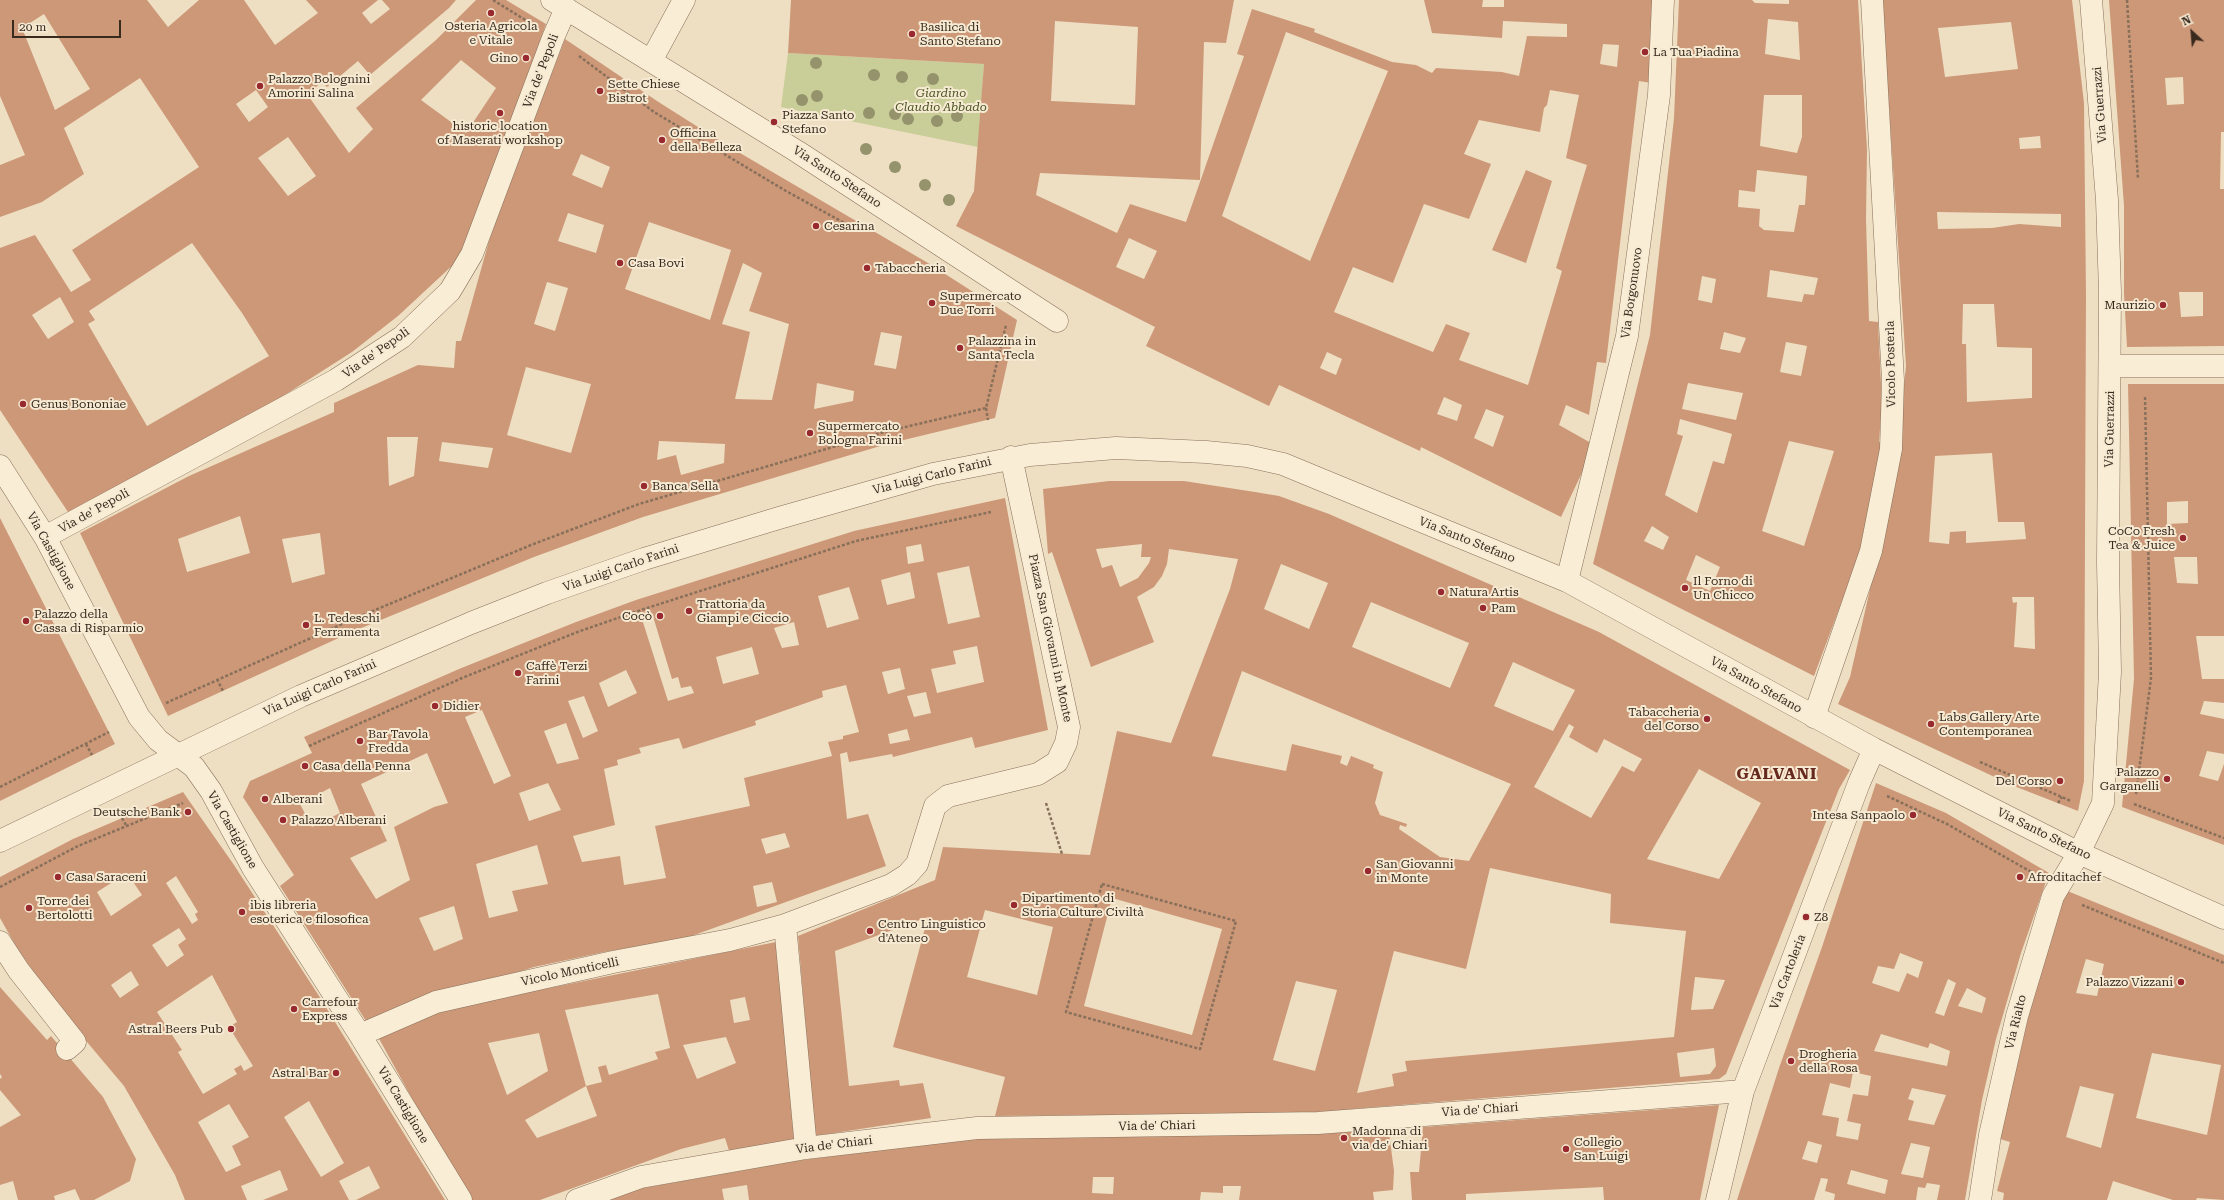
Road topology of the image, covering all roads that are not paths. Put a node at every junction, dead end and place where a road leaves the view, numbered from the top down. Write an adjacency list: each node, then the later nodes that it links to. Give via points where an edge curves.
1 (684, 0): 6 (street)
2 (1663, 0): 14 (street, Via Borgonuovo, via 1659,94 1627,336)
3 (1872, 0): 15 (street, Vicolo Posterla, via 1893,373 1892,440 1871,551)
4 (2091, 0): 8 (street, Via Guerrazzi, via 2107,200)
5 (559, 4): 6 (street, Via Santo Stefano); 13 (street, Via de' Pepoli, via 553,38 472,254 450,291 402,337 336,380)
6 (651, 61): 7 (street, Via Santo Stefano)
7 (1057, 321)
8 (2110, 366): 9 (street); 19 (street, Via Guerrazzi, via 2108,736 2103,803)
9 (2224, 366)
10 (1011, 457): 11 (street, Via Luigi Carlo Farini, via 1116,448 1206,452 1247,456); 17 (street, Via Luigi Carlo Farini, via 933,474 779,518 644,559 554,591 374,664); 20 (street, Piazza San Giovanni in Monte, via 1069,727 1066,743 1057,762 1038,774 948,796 935,806 917,864 907,875)
11 (1283, 464): 14 (street, Via Santo Stefano)
12 (0, 466): 13 (street, Via Castiglione)
13 (45, 538): 17 (street, Via Castiglione, via 139,717 158,740)
14 (1567, 581): 15 (street, Via Santo Stefano)
15 (1814, 717): 16 (street, Via Santo Stefano)
16 (1874, 749): 19 (street, Via Santo Stefano); 26 (street, Via Cartoleria, via 1859,782)
17 (179, 754): 18 (street, Via Luigi Carlo Farini); 24 (street, Via Castiglione, via 194,767 211,791 253,868)
18 (0, 841)
19 (2079, 853): 21 (street, Via Santo Stefano); 31 (street, Via Rialto, via 2055,889 2023,993 1990,1135)
20 (891, 885): 22 (street, Vicolo Monticelli)
21 (2224, 918)
22 (785, 925): 24 (street, Vicolo Monticelli, via 715,944 613,962 436,1002); 27 (street)
23 (0, 942): 25 (street, via 19,971 75,1042)
24 (360, 1035): 28 (street, Via Castiglione)
25 (67, 1049)
26 (1743, 1091): 27 (street, Via de' Chiari, via 1318,1123 977,1128); 30 (street, Via Cartoleria)
27 (806, 1148): 29 (street, Via de' Chiari, via 641,1177)
28 (461, 1200)
29 (577, 1200)
30 (1717, 1200)
31 (1980, 1200)

